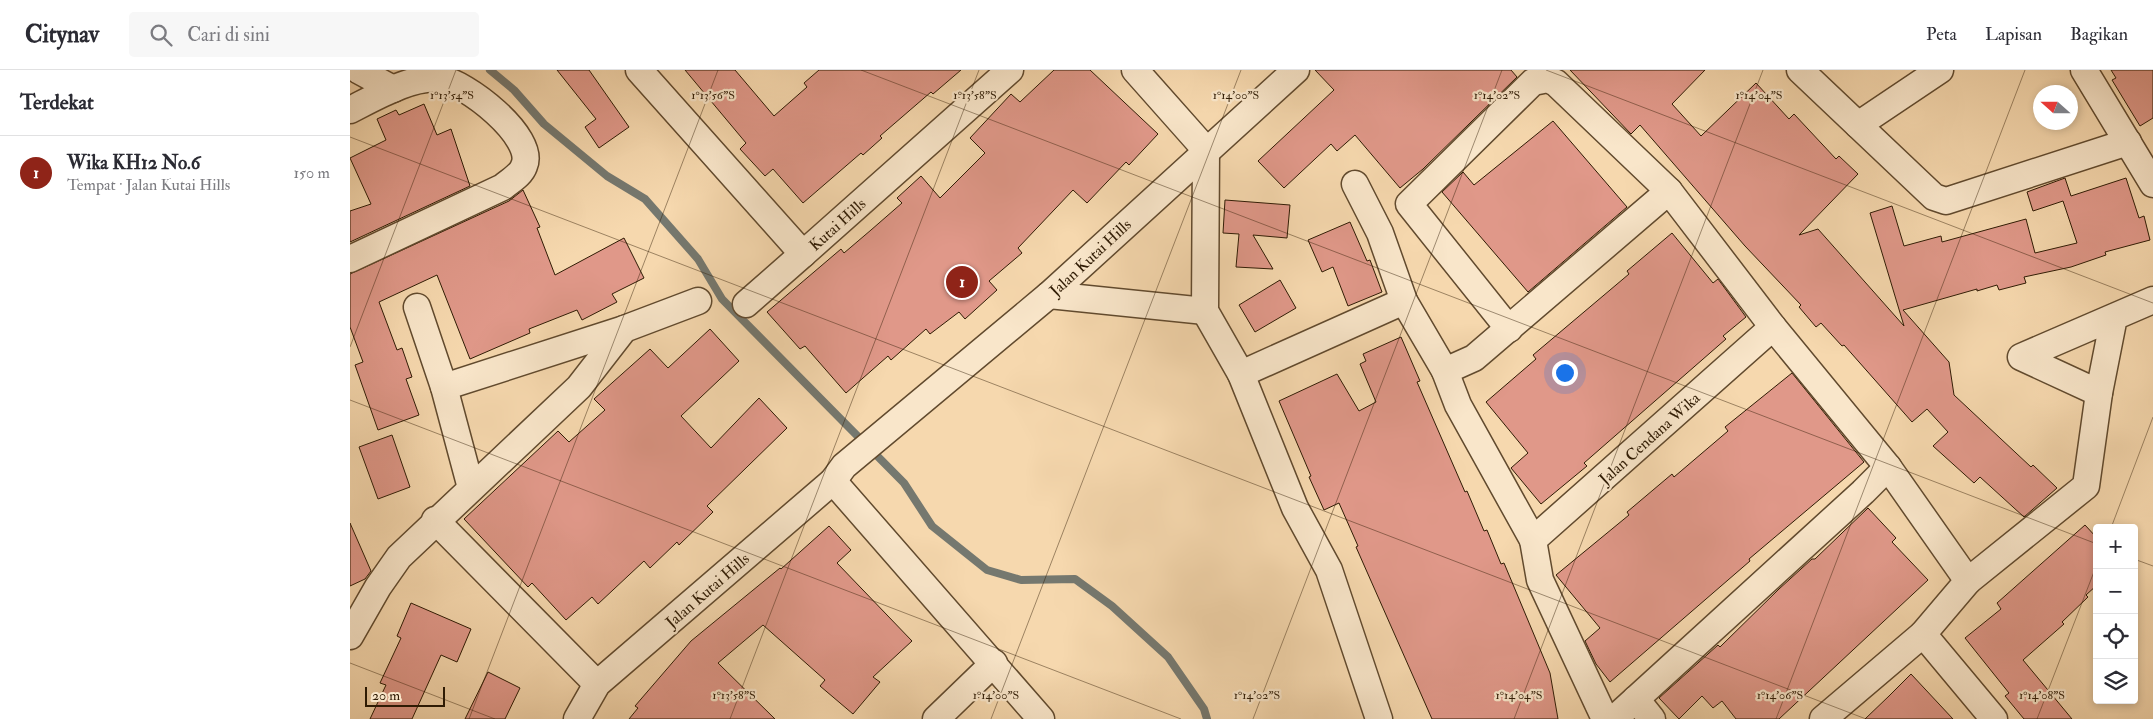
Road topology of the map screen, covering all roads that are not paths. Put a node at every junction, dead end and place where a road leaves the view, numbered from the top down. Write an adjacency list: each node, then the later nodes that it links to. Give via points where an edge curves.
1 (358, 70): 9 (street)
2 (639, 70): 19 (street, Kutai Hills)
3 (1010, 70): 19 (street, Kutai Hills)
4 (1135, 70): 13 (street)
5 (1296, 70): 13 (street, Jalan Kutai Hills)
6 (1800, 70): 11 (street)
7 (1940, 70): 11 (street)
8 (2084, 70): 12 (street)
9 (393, 89): 10 (street); 20 (street, via 439,78 461,86 511,127 524,148 525,165 503,187)
10 (350, 110)
11 (1858, 125): 12 (street, via 1934,197 1946,201)
12 (2128, 142): 15 (street)
13 (1206, 150): 21 (street, Jalan Kutai Hills); 27 (street)
14 (1355, 184): 18 (street)
15 (2153, 184)
16 (1669, 191): 17 (street, via 1548,79 1533,82); 29 (street); 31 (street)
17 (1409, 204): 18 (street); 31 (street)
18 (1380, 233): 24 (street)
19 (804, 254): 25 (street)
20 (350, 259)
21 (1049, 295): 27 (street); 37 (street, Jalan Kutai Hills)
22 (2153, 300): 28 (street)
23 (698, 301): 30 (street)
24 (1404, 301): 32 (street); 33 (street)
25 (746, 304)
26 (418, 308): 34 (street)
27 (1205, 311): 33 (street)
28 (2114, 317): 35 (street); 35 (street, via 2021,357)
29 (1773, 327): 36 (street); 40 (street, Jalan Cendana Wika)
30 (624, 329): 34 (street); 38 (street, via 579,386)
31 (1508, 329): 32 (street, via 1474,358)
32 (1445, 371): 40 (street, via 1458,405)
33 (1242, 374): 50 (street, via 1296,508 1329,570)
34 (444, 387): 38 (street)
35 (2098, 393): 41 (street, via 2086,486)
36 (1888, 466): 41 (street); 46 (street)
37 (838, 473): 44 (street); 45 (street, Jalan Kutai Hills)
38 (471, 488): 39 (street)
39 (436, 520): 43 (street, via 399,557); 45 (street)
40 (1533, 540): 51 (street, via 1540,580)
41 (1968, 581): 42 (street)
42 (1923, 634): 54 (street); 55 (street)
43 (350, 636)
44 (994, 663): 48 (street); 49 (street)
45 (597, 684): 47 (street, Jalan Kutai Hills)
46 (1636, 699): 52 (street); 53 (street)
47 (577, 719)
48 (936, 719)
49 (1041, 719)
50 (1380, 719)
51 (1605, 719)
52 (1614, 719)
53 (1652, 719)
54 (1823, 719)
55 (1994, 719)

